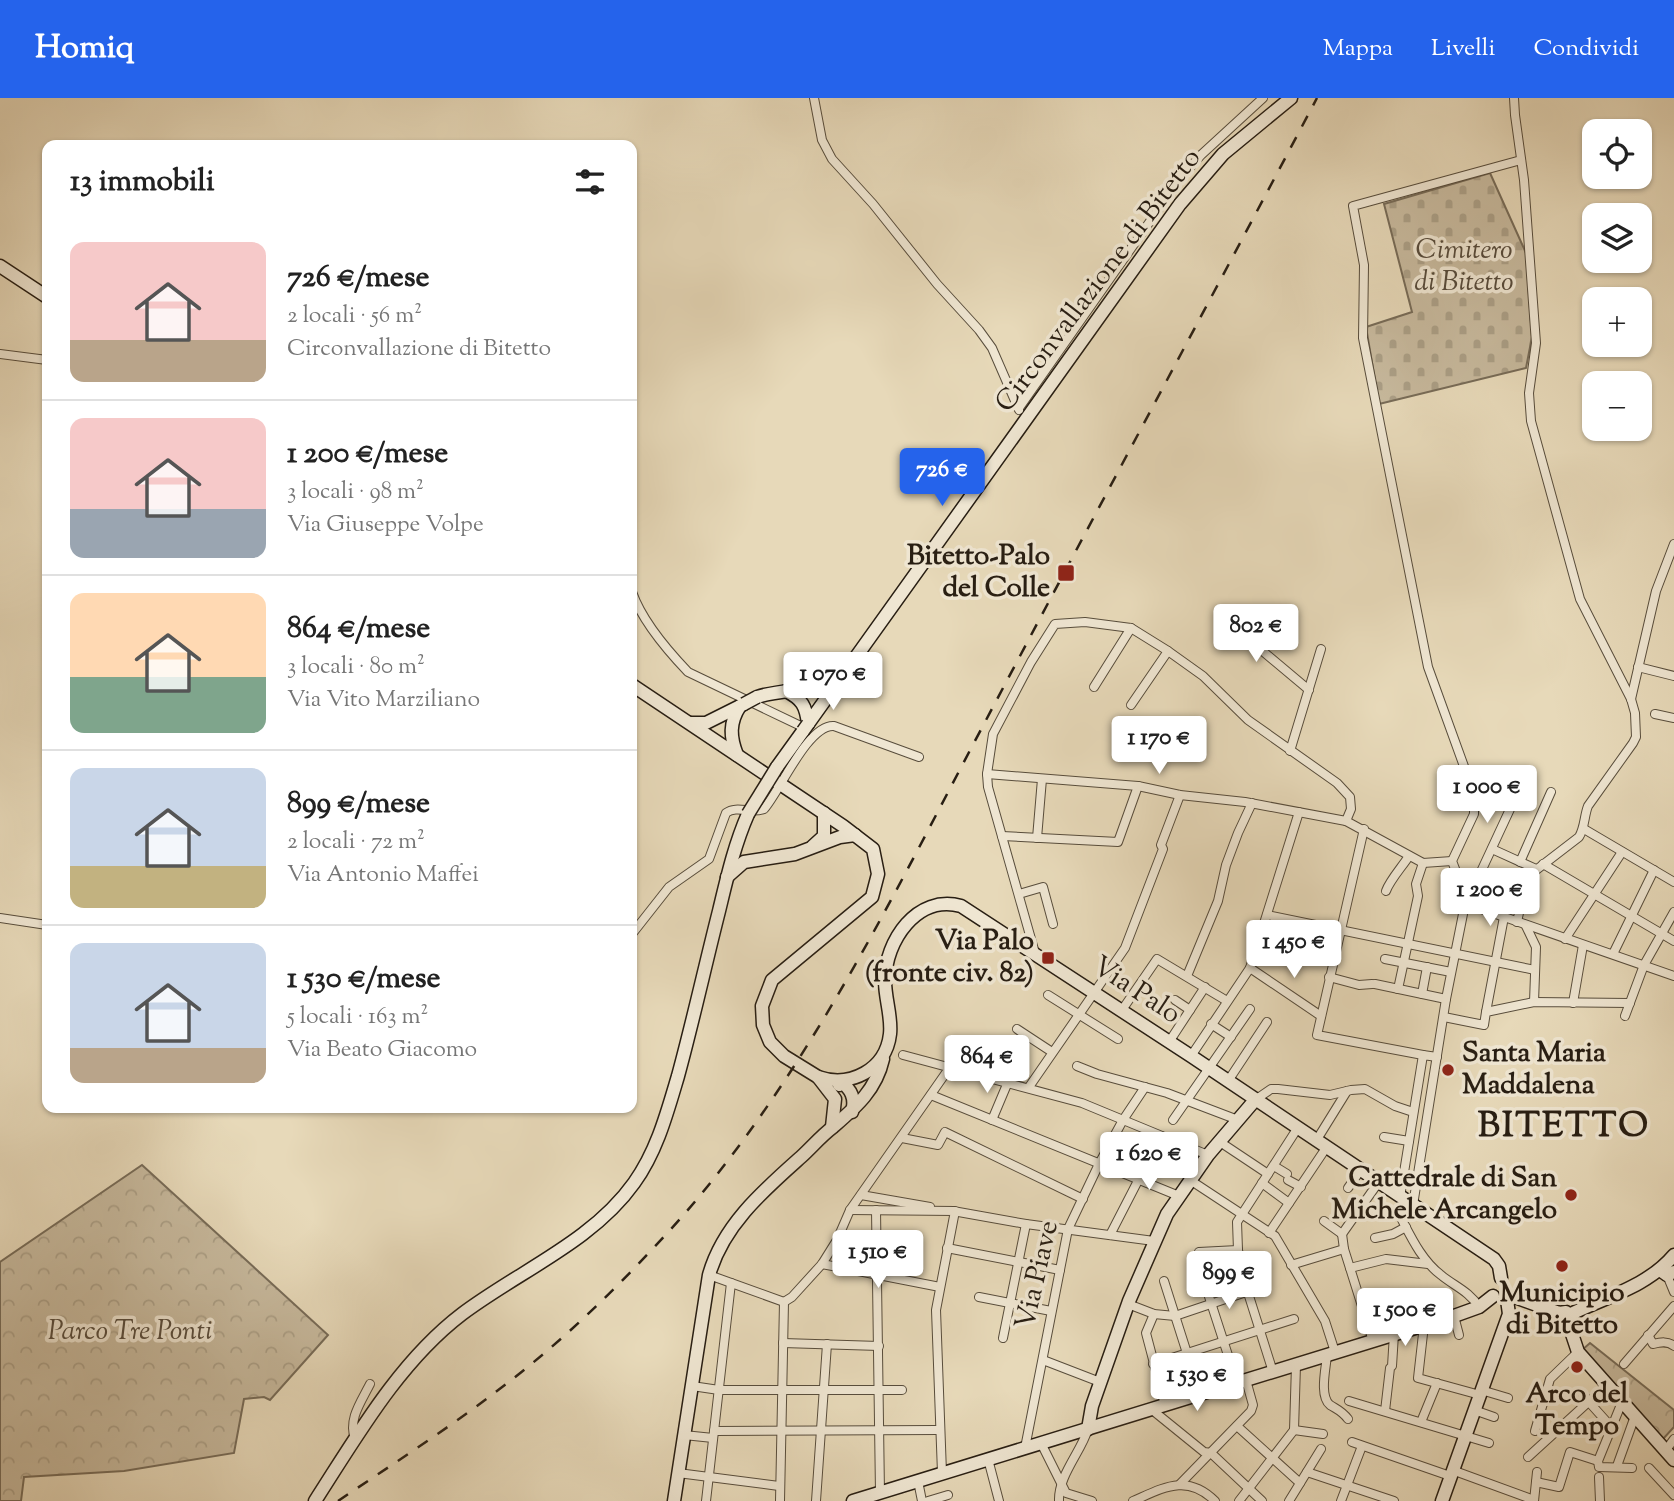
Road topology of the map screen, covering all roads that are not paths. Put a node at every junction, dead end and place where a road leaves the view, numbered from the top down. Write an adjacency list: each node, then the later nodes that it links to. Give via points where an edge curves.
1 (814, 98): 10 (street, via 826,150 979,330 992,348)
2 (1263, 98): 10 (street, via 1179,180)
3 (1291, 98): 11 (main road, Circonvallazione di Bitetto, via 1223,154 1189,192)
4 (1514, 98): 5 (street)
5 (1521, 160): 25 (street, via 1536,343 1529,393 1531,421 1580,599); 40 (street, via 1353,206 1364,265 1363,338 1428,667)
6 (0, 266): 7 (main road)
7 (42, 294)
8 (0, 354): 9 (street)
9 (42, 359)
10 (1018, 408): 11 (street)
11 (1023, 423): 20 (main road, Circonvallazione di Bitetto)
12 (1674, 544): 18 (street, via 1656,592)
13 (637, 603): 31 (street, via 688,671)
14 (1222, 617): 23 (street)
15 (1130, 628): 17 (street); 21 (street); 35 (street, via 1085,622 1055,624 993,734)
16 (1321, 649): 23 (street)
17 (1168, 651): 26 (street); 32 (street)
18 (1638, 667): 19 (street); 25 (street)
19 (1674, 676)
20 (840, 679): 24 (main road); 31 (main road, Circonvallazione di Bitetto)
21 (1094, 687)
22 (637, 688): 30 (main road)
23 (1309, 690): 32 (street)
24 (786, 691): 27 (main road, bridge, via 757,697); 31 (main road, via 804,704)
25 (1631, 699): 49 (street, via 1636,737 1588,806)
26 (1131, 705)
27 (739, 709): 30 (main road); 33 (main road, via 731,733)
28 (1655, 714): 29 (street)
29 (1674, 718)
30 (705, 729): 33 (main road)
31 (809, 730): 34 (street, via 834,726); 38 (street); 50 (main road, Circonvallazione di Bitetto, bridge, via 777,768)
32 (1290, 751): 47 (street, via 1350,797)
33 (737, 755): 38 (main road)
34 (919, 757)
35 (987, 774): 36 (street); 53 (street)
36 (1042, 779): 39 (street); 54 (street)
37 (1524, 779): 41 (street)
38 (781, 784): 46 (main road); 80 (street, via 764,809 726,813 709,859 668,887)
39 (1138, 786): 43 (street); 54 (street, via 1118,842)
40 (1471, 786): 41 (street, via 1490,781); 60 (street, via 1475,814)
41 (1518, 792): 55 (street)
42 (1551, 792): 61 (street)
43 (1180, 795): 44 (street); 103 (street, via 1135,925)
44 (1252, 803): 45 (street); 98 (street)
45 (1299, 812): 47 (street); 73 (street)
46 (824, 813): 51 (main road); 52 (main road)
47 (1346, 821): 48 (street)
48 (1364, 829): 58 (street); 81 (street)
49 (1584, 830): 57 (street); 63 (street)
50 (740, 832): 59 (main road, via 745,849); 65 (main road, Circonvallazione di Bitetto)
51 (841, 832): 52 (main road); 56 (main road); 135 (main road, via 867,842 876,857 872,897 772,980 762,1006 770,1042)
52 (824, 836): 56 (main road)
53 (1002, 836): 54 (street); 69 (street)
54 (1037, 838)
55 (1492, 849): 61 (street); 66 (street, via 1478,877)
56 (808, 850): 59 (main road)
57 (1622, 852): 64 (street); 70 (street)
58 (1409, 856): 62 (street); 68 (street)
59 (765, 858): 65 (main road, via 744,862)
60 (1452, 861): 62 (street); 66 (street)
61 (1520, 862): 63 (street)
62 (1423, 863): 85 (street)
63 (1539, 866): 70 (street); 79 (street, via 1527,877)
64 (1654, 870): 67 (street); 74 (street)
65 (727, 877): 284 (main road, Circonvallazione di Bitetto, via 669,1105 655,1146 635,1182 581,1235 436,1335)
66 (1460, 882): 71 (street)
67 (1674, 882)
68 (1386, 891)
69 (1019, 894): 78 (street, via 1043,887); 87 (street)
70 (1595, 895): 74 (street); 83 (street)
71 (1464, 903): 75 (street); 88 (street)
72 (1674, 912): 82 (street)
73 (1267, 915): 81 (street); 95 (street)
74 (1632, 916): 82 (street); 89 (street)
75 (1504, 917): 79 (street); 92 (street)
76 (0, 918): 77 (street)
77 (42, 924)
78 (1053, 924)
79 (1522, 924): 83 (street); 96 (street, via 1536,947)
80 (637, 927)
81 (1341, 932): 85 (street); 100 (street)
82 (1661, 934): 84 (street); 93 (street)
83 (1566, 939): 86 (street)
84 (1674, 941)
85 (1407, 944): 88 (street); 91 (street)
86 (1583, 945): 89 (street); 110 (street)
87 (1035, 953): 103 (main road, Via Palo); 126 (main road, Via Palo, via 971,910 950,903 915,914 898,935 887,966 890,1035)
88 (1455, 953): 92 (street); 97 (street)
89 (1613, 954): 93 (street)
90 (1385, 959): 91 (street)
91 (1403, 962): 94 (street); 102 (street)
92 (1495, 963): 96 (street); 115 (street)
93 (1644, 965): 99 (street); 111 (street)
94 (1427, 967): 97 (street); 104 (street)
95 (1250, 968): 108 (street); 117 (street)
96 (1535, 970): 109 (street)
97 (1451, 972): 106 (street)
98 (1187, 976): 101 (street); 113 (street, via 1157,959)
99 (1674, 976)
100 (1329, 977): 102 (street); 117 (street)
101 (1205, 987): 108 (street); 114 (street)
102 (1398, 989): 104 (street)
103 (1095, 993): 113 (main road, Via Palo); 116 (street)
104 (1422, 994): 106 (street)
105 (1048, 995): 116 (street)
106 (1446, 999): 119 (street)
107 (1175, 1000): 114 (street)
108 (1227, 1001): 121 (street)
109 (1534, 1002): 110 (street); 115 (street)
110 (1573, 1003): 111 (street)
111 (1630, 1003): 118 (street)
112 (1250, 1009): 123 (street)
113 (1122, 1010): 125 (main road, Via Palo)
114 (1190, 1010): 125 (street)
115 (1486, 1012): 119 (street, via 1483,1025)
116 (1080, 1015): 124 (street); 127 (street)
117 (1321, 1016): 129 (street, via 1317,1035)
118 (1625, 1016)
119 (1444, 1017): 131 (street)
120 (1266, 1022): 137 (street)
121 (1211, 1024): 123 (street); 130 (street)
122 (1017, 1029): 127 (street)
123 (1231, 1037): 134 (street)
124 (1118, 1039)
125 (1169, 1042): 130 (main road, Via Palo)
126 (885, 1052): 136 (main road, via 869,1071); 146 (main road, Via Palo, via 874,1084)
127 (1052, 1052): 139 (street)
128 (903, 1055): 133 (street)
129 (1423, 1055): 131 (street); 147 (street)
130 (1191, 1056): 134 (main road, Via Palo)
131 (1437, 1057): 174 (street)
132 (1077, 1066): 140 (street)
133 (950, 1067): 138 (street); 142 (street)
134 (1209, 1068): 137 (main road, Via Palo); 144 (street)
135 (818, 1077): 136 (main road); 143 (main road)
136 (840, 1081): 143 (main road); 146 (main road, via 853,1096)
137 (1228, 1081): 145 (main road, Via Palo)
138 (1008, 1082): 139 (street); 148 (street)
139 (1029, 1087): 149 (street)
140 (1145, 1087): 144 (street); 149 (street, Via Piave)
141 (1347, 1091): 145 (street, via 1331,1095 1271,1089); 147 (street, via 1365,1089); 159 (street)
142 (931, 1095): 148 (street); 156 (street)
143 (835, 1099): 152 (main road)
144 (1187, 1100): 150 (street); 151 (street)
145 (1255, 1100): 151 (main road); 153 (main road, Via Palo)
146 (852, 1112): 152 (main road, Via Palo)
147 (1413, 1112): 157 (street)
148 (992, 1120): 161 (street)
149 (1123, 1120): 154 (street); 161 (street, Via Piave)
150 (1173, 1120)
151 (1238, 1120): 158 (main road)
152 (832, 1127): 200 (main road, Via Palo, via 737,1220)
153 (1297, 1129): 159 (main road, Via Palo); 162 (street)
154 (1161, 1136): 160 (street); 165 (street)
155 (1384, 1137): 157 (street)
156 (902, 1138): 171 (street); 173 (street, via 938,1145 945,1132)
157 (1409, 1141): 174 (street)
158 (1220, 1142): 160 (main road); 164 (street)
159 (1321, 1145): 163 (main road, Via Palo); 169 (street)
160 (1208, 1155): 166 (main road)
161 (1100, 1164): 165 (street); 173 (street, Via Piave)
162 (1274, 1166): 164 (street); 169 (street)
163 (1360, 1171): 168 (main road, Via Palo); 170 (street)
164 (1268, 1174): 167 (street)
165 (1139, 1180): 172 (street); 186 (street)
166 (1190, 1180): 172 (main road); 179 (street)
167 (1262, 1183): 175 (street); 179 (street)
168 (1378, 1183): 174 (main road, Via Palo); 185 (street)
169 (1301, 1187): 175 (street)
170 (1348, 1188)
171 (861, 1195): 176 (street); 178 (street)
172 (1179, 1196): 188 (main road)
173 (1083, 1199): 183 (street, Via Piave)
174 (1406, 1201): 182 (street, via 1400,1216); 202 (main road, Via Palo, via 1494,1259)
175 (1289, 1203): 184 (street)
176 (850, 1210): 177 (street); 194 (street)
177 (876, 1210): 178 (street); 201 (street)
178 (955, 1211): 181 (street); 189 (street)
179 (1241, 1214): 184 (street); 191 (street, via 1236,1228)
180 (1324, 1221): 185 (street)
181 (1026, 1224): 183 (street); 193 (street)
182 (1406, 1227): 187 (street); 195 (street)
183 (1068, 1229): 186 (street); 198 (street, Via Piave)
184 (1269, 1233): 196 (street)
185 (1342, 1234): 190 (street)
186 (1110, 1235): 188 (street)
187 (1375, 1238)
188 (1154, 1241): 215 (main road)
189 (947, 1248): 193 (street); 206 (street)
190 (1345, 1249): 196 (street); 197 (street)
191 (1238, 1250): 207 (street); 214 (street, via 1199,1252)
192 (1674, 1255): 199 (main road)
193 (1018, 1262): 198 (street); 213 (street)
194 (822, 1264): 201 (street); 212 (street)
195 (1428, 1264): 197 (street, via 1386,1259); 217 (street, via 1467,1292)
196 (1291, 1265): 238 (street, via 1325,1321)
197 (1350, 1268): 230 (street)
198 (1060, 1270): 218 (street, Via Piave)
199 (1667, 1272): 208 (street); 222 (main road)
200 (709, 1275): 204 (street); 250 (main road, Via Palo)
201 (878, 1275): 206 (street); 234 (street)
202 (1502, 1278): 209 (main road, via 1491,1285); 211 (main road, via 1511,1282 1514,1291)
203 (1164, 1281): 220 (street)
204 (731, 1283): 212 (street); 252 (street)
205 (1264, 1286): 207 (street)
206 (940, 1287): 274 (street, via 936,1310)
207 (1248, 1292): 214 (street); 225 (street)
208 (1674, 1292)
209 (1493, 1296): 211 (main road, via 1500,1301); 217 (main road)
210 (979, 1297): 213 (street)
211 (1509, 1298): 222 (main road); 257 (main road, via 1509,1314)
212 (784, 1302): 232 (street)
213 (1010, 1303): 218 (street); 229 (street)
214 (1211, 1303): 220 (street); 231 (street)
215 (1128, 1304): 219 (street); 246 (main road)
216 (1674, 1306): 228 (street)
217 (1479, 1307): 221 (main road)
218 (1051, 1311): 239 (street, Via Piave)
219 (1154, 1314): 220 (street); 240 (street, via 1146,1330)
220 (1175, 1316): 236 (street)
221 (1454, 1316): 224 (main road); 227 (street)
222 (1564, 1317): 237 (main road, via 1569,1342)
223 (1294, 1319): 225 (street)
224 (1424, 1325): 226 (main road); 247 (street, via 1418,1378)
225 (1260, 1330): 231 (street); 243 (street)
226 (1394, 1334): 230 (main road); 266 (street)
227 (1459, 1335)
228 (1648, 1335): 235 (street, via 1653,1344); 241 (street)
229 (1003, 1338)
230 (1373, 1340): 238 (main road)
231 (1224, 1341): 236 (street); 245 (street)
232 (783, 1343): 233 (street); 255 (street)
233 (827, 1344): 234 (street); 256 (street)
234 (879, 1346): 253 (street)
235 (1674, 1346)
236 (1186, 1352): 240 (street); 258 (street)
237 (1578, 1352): 244 (street); 249 (main road)
238 (1331, 1354): 242 (main road); 269 (street, via 1324,1395 1328,1404)
239 (1043, 1360): 246 (street); 289 (street, Via Piave)
240 (1153, 1364): 263 (street)
241 (1624, 1364)
242 (1296, 1365): 243 (main road); 275 (street)
243 (1273, 1371): 245 (main road)
244 (1550, 1379): 251 (street); 276 (street)
245 (1242, 1381): 258 (main road); 272 (street, via 1253,1405)
246 (1100, 1382): 273 (main road)
247 (1437, 1383): 257 (street); 270 (street)
248 (370, 1384): 284 (street, via 354,1416)
249 (1607, 1385): 261 (street); 262 (main road)
250 (692, 1386): 252 (street); 283 (main road, Via Palo)
251 (1558, 1389)
252 (719, 1390): 255 (street); 280 (street)
253 (880, 1390): 254 (street); 256 (street); 278 (street)
254 (902, 1390)
255 (782, 1391): 256 (street); 279 (street)
256 (824, 1391): 277 (street)
257 (1480, 1392): 259 (street); 265 (main road)
258 (1200, 1394): 263 (main road)
259 (1508, 1398)
260 (1349, 1401): 266 (street)
261 (1588, 1401): 271 (street); 293 (street)
262 (1622, 1402): 267 (main road); 271 (street)
263 (1165, 1405): 264 (main road)
264 (1151, 1409): 273 (main road); 292 (street)
265 (1474, 1410): 268 (street); 282 (main road)
266 (1385, 1411): 270 (street)
267 (1635, 1416): 291 (main road); 297 (street)
268 (1494, 1417)
269 (1348, 1419)
270 (1421, 1422): 282 (street)
271 (1609, 1425): 296 (street)
272 (1237, 1426): 292 (street); 294 (street)
273 (1088, 1429): 286 (main road); 313 (street)
274 (939, 1430): 278 (street); 304 (street)
275 (1294, 1430): 281 (street); 294 (street)
276 (1535, 1431)
277 (821, 1432): 278 (street); 279 (street); 323 (street)
278 (881, 1432): 317 (street)
279 (780, 1433): 280 (street); 312 (street)
280 (713, 1434): 283 (street); 305 (street)
281 (1323, 1434)
282 (1465, 1434): 287 (street); 303 (main road)
283 (684, 1435): 302 (main road, Via Palo)
284 (355, 1439): 319 (main road, Circonvallazione di Bitetto)
285 (1352, 1442): 288 (street)
286 (1041, 1443): 289 (main road); 313 (street)
287 (1489, 1443)
288 (1362, 1446): 303 (street); 311 (street)
289 (1025, 1448): 295 (main road)
290 (1321, 1449): 300 (street)
291 (1671, 1450)
292 (1211, 1453): 310 (street); 314 (street)
293 (1528, 1457)
294 (1272, 1458): 309 (street); 314 (street)
295 (988, 1459): 304 (main road); 327 (street)
296 (1599, 1464): 297 (street); 308 (street, via 1570,1452 1559,1487)
297 (1617, 1466): 298 (street)
298 (1632, 1468)
299 (1649, 1468): 316 (street)
300 (1307, 1472): 309 (street); 311 (street)
301 (1537, 1472): 308 (street)
302 (678, 1473): 305 (street); 320 (main road, Via Palo)
303 (1451, 1473): 318 (street); 337 (main road)
304 (942, 1474): 307 (main road)
305 (709, 1477): 312 (street); 321 (street)
306 (1599, 1477): 338 (street)
307 (918, 1481): 317 (main road); 325 (street)
308 (1536, 1482): 318 (street)
309 (1300, 1483): 334 (street)
310 (1180, 1484): 330 (street); 331 (street)
311 (1348, 1485): 335 (street); 336 (street)
312 (779, 1486): 322 (street)
313 (1061, 1486): 328 (street); 329 (street, via 1066,1493)
314 (1248, 1489): 332 (street); 333 (street)
315 (948, 1495): 326 (street)
316 (1674, 1495)
317 (877, 1496): 324 (main road)
318 (1534, 1500)
319 (315, 1501)
320 (674, 1501)
321 (706, 1501)
322 (780, 1501)
323 (816, 1501)
324 (853, 1501)
325 (922, 1501)
326 (928, 1501)
327 (999, 1501)
328 (1059, 1501)
329 (1092, 1501)
330 (1133, 1501)
331 (1215, 1501)
332 (1240, 1501)
333 (1262, 1501)
334 (1289, 1501)
335 (1341, 1501)
336 (1394, 1501)
337 (1442, 1501)
338 (1601, 1501)

